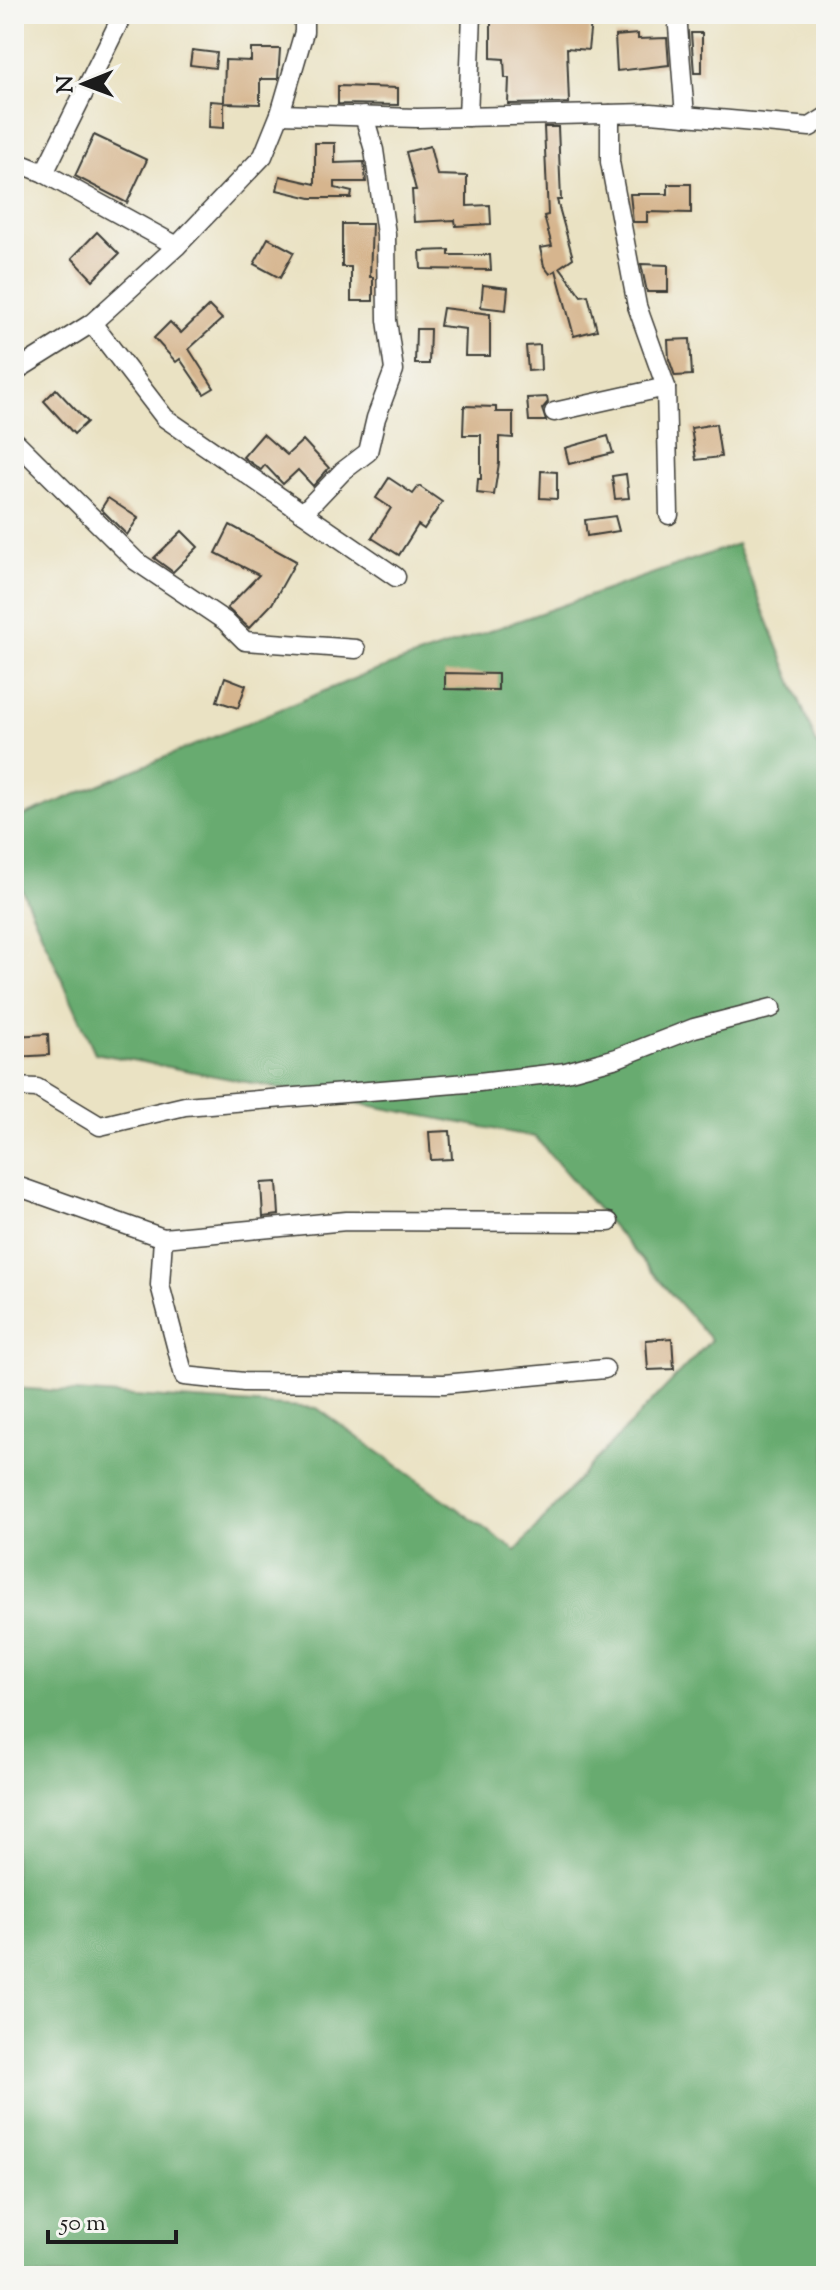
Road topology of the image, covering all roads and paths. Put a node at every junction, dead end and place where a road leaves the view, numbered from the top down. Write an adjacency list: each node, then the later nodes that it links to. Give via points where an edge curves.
1 (123, 14): 12 (street)
2 (304, 14): 5 (street, via 304,32)
3 (472, 14): 9 (street)
4 (677, 14): 8 (street)
5 (280, 114): 7 (street); 13 (street, via 263,156)
6 (610, 114): 8 (street); 9 (street); 16 (street, via 610,162 637,306)
7 (364, 116): 9 (street); 19 (street, via 386,234 387,320 394,370 368,452)
8 (685, 116): 10 (street, via 810,127)
9 (468, 117)
10 (826, 117)
11 (14, 161): 12 (street)
12 (44, 173): 13 (street)
13 (177, 246): 14 (street)
14 (92, 323): 15 (street); 19 (street, via 165,418)
15 (14, 372)
16 (666, 387): 17 (street); 20 (street)
17 (554, 412)
18 (14, 440): 22 (street, via 136,561 225,621 245,641)
19 (303, 513): 21 (street)
20 (669, 515)
21 (396, 577)
22 (356, 649)
23 (772, 1008): 24 (street, via 694,1028 566,1072 185,1106 100,1126 37,1088)
24 (14, 1087)
25 (14, 1185): 27 (street)
26 (609, 1222): 27 (street, via 346,1221)
27 (163, 1238): 28 (street, via 160,1285 184,1376 244,1382 444,1384)
28 (605, 1369)

